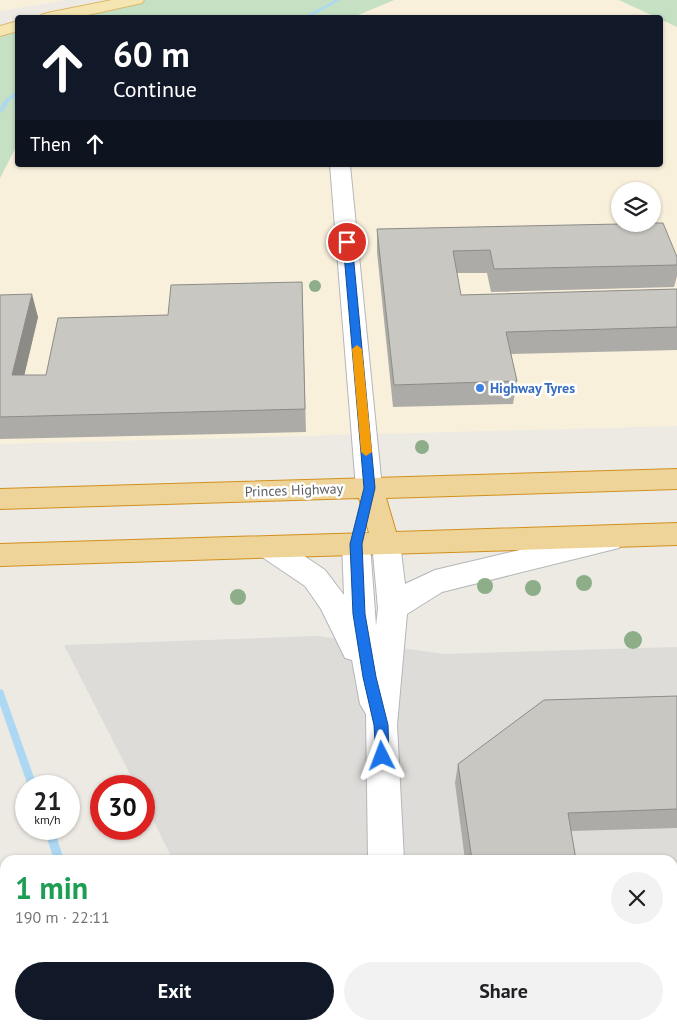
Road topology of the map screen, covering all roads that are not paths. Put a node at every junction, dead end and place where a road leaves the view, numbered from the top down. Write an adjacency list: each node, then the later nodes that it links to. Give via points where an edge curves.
1 (136, 0): 2 (main road)
2 (62, 15)
3 (15, 27): 4 (main road)
4 (0, 31)
5 (340, 167): 7 (street)
6 (677, 478): 7 (highway, Princes Highway)
7 (369, 488): 8 (highway, Princes Highway); 11 (highway); 12 (highway)
8 (0, 499)
9 (677, 534): 10 (highway)
10 (625, 536): 11 (highway); 15 (street, via 435,582)
11 (386, 543): 12 (highway); 15 (street)
12 (356, 544): 13 (highway); 16 (street, via 359,614)
13 (269, 547): 14 (highway); 16 (street, via 316,578 332,601)
14 (2, 555)
15 (393, 608): 17 (street)
16 (370, 677): 17 (street)
17 (381, 725): 18 (street)
18 (386, 855)

